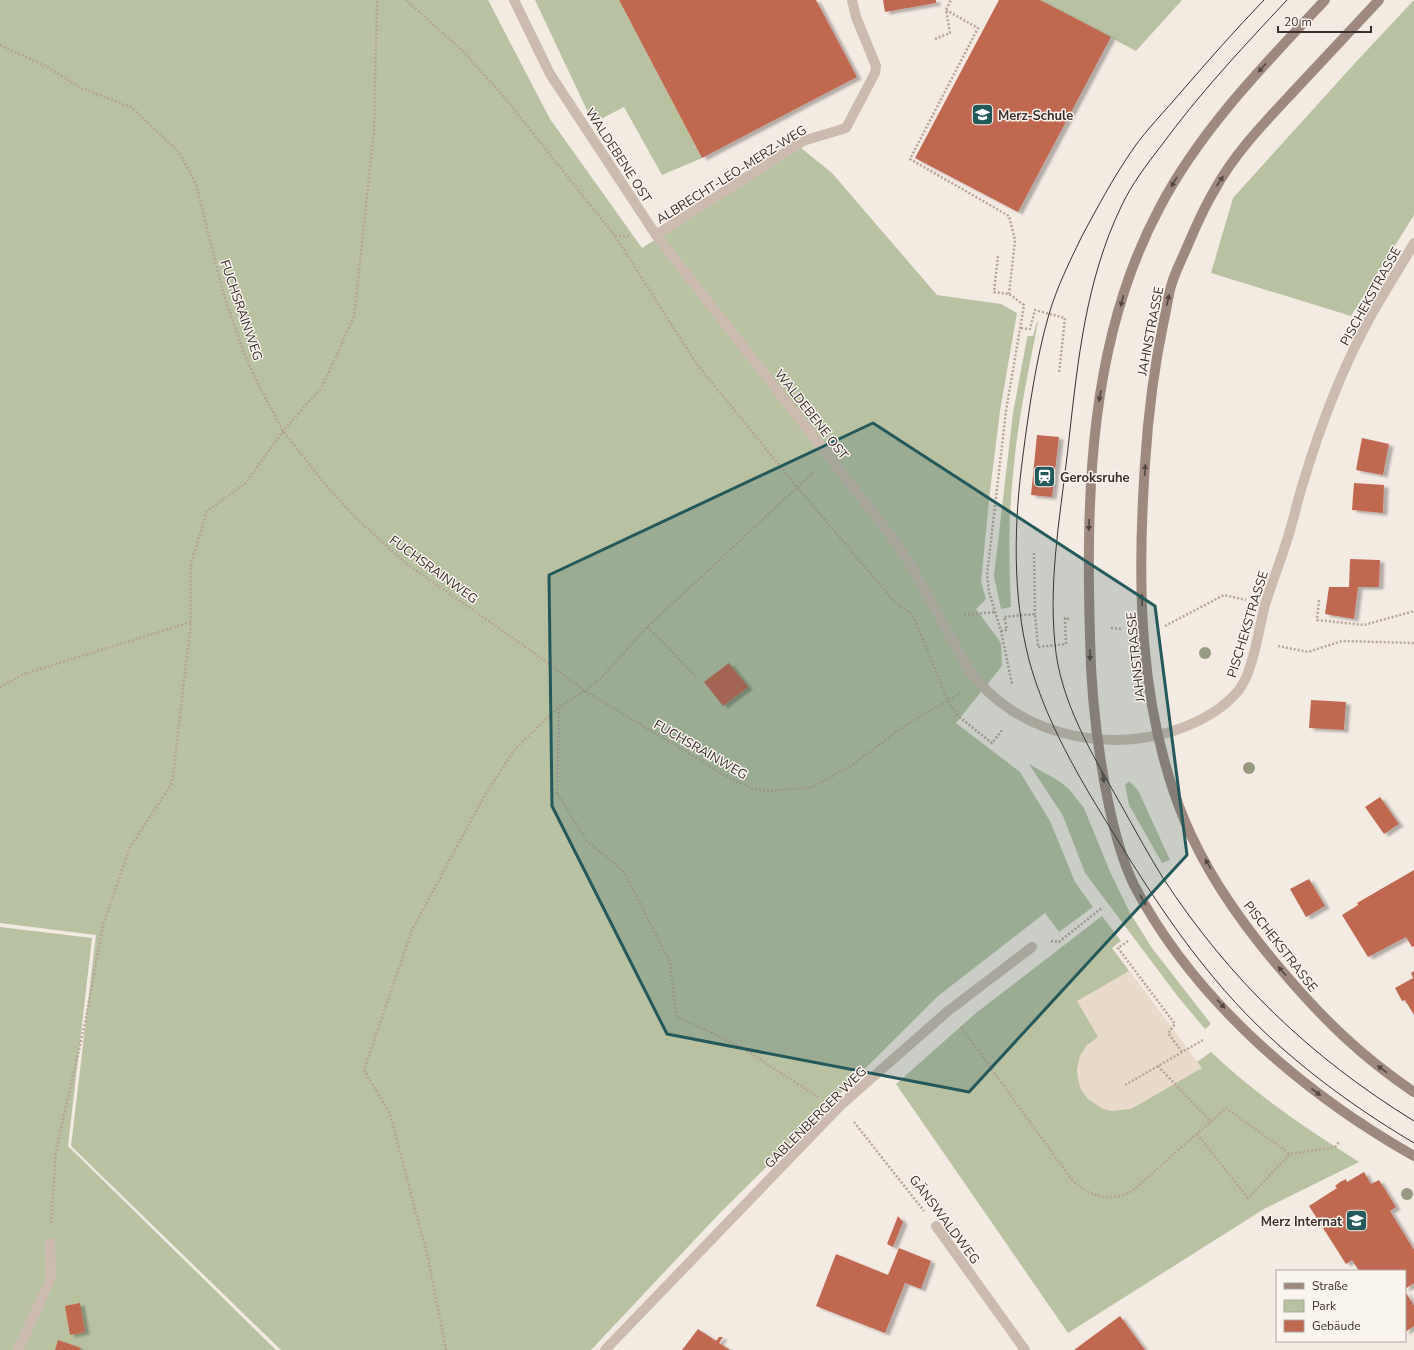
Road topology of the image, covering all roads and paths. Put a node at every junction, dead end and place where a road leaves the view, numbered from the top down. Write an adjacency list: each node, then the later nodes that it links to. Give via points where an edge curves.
1 (377, 0): 17 (path, via 374,132 354,316 322,387)
2 (406, 0): 18 (path, via 463,51 505,98 615,236 696,363)
3 (514, 0): 11 (street, WALDEBENE OST, via 550,74)
4 (852, 0): 11 (street, ALBRECHT-LEO-MERZ-WEG, via 856,17 876,66 846,128 803,141)
5 (951, 0): 8 (path)
6 (1325, 0): 25 (main road, one-way to 25, via 1232,102 1187,161 1159,207 1123,295 1099,400 1091,466 1088,542)
7 (1379, 0): 27 (main road, JAHNSTRASSE, one-way to 7, via 1141,533 1147,442 1156,356 1172,282 1214,190 1236,157 1260,127)
8 (946, 10): 9 (path, via 950,33); 14 (path, via 978,28 910,159 1009,216 1015,240)
9 (935, 39)
10 (0, 46): 17 (path, FUCHSRAINWEG, via 45,66 82,88 131,107 179,152 196,184 221,286 244,353)
11 (656, 235): 31 (street, WALDEBENE OST, via 888,532 909,562)
12 (1414, 243): 21 (street, PISCHEKSTRASSE, via 1366,326 1337,389 1304,480)
13 (998, 256): 14 (path, via 994,292)
14 (1008, 294): 15 (path, via 1024,305)
15 (1021, 328): 16 (path, via 1030,329 1035,310 1065,318); 23 (path, via 1006,412 987,582 1001,631 1007,630 1004,617)
16 (1059, 374)
17 (283, 431): 24 (path, via 245,484 207,511 191,563); 33 (path, FUCHSRAINWEG, via 324,483 381,543)
18 (797, 487): 26 (path); 34 (path, via 895,602 910,613)
19 (1034, 553): 23 (path)
20 (1319, 600): 22 (path, via 1317,620 1364,625)
21 (1266, 604): 27 (path, via 1224,595 1168,626); 28 (street, PISCHEKSTRASSE)
22 (1414, 611)
23 (1035, 614): 25 (path, via 1038,647 1066,644 1065,618)
24 (191, 622): 32 (path, via 24,674); 55 (path, via 172,783 130,847 103,925 85,1023 56,1151)
25 (1090, 624): 27 (path, via 1117,629); 37 (main road, one-way to 37, via 1091,680)
26 (647, 627): 30 (path); 33 (path, via 600,679)
27 (1142, 628): 36 (main road, JAHNSTRASSE, via 1148,680)
28 (1256, 642): 29 (path, via 1308,652 1342,641); 36 (street, PISCHEKSTRASSE, via 1240,690 1222,707 1190,725)
29 (1414, 643)
30 (698, 678)
31 (978, 682): 34 (path, FUCHSRAINWEG); 37 (street, WALDEBENE OST, via 1003,704 1049,728)
32 (0, 687)
33 (585, 691): 34 (path, FUCHSRAINWEG, via 731,779 753,789 768,791 813,787 830,779 902,726); 35 (path)
34 (948, 701): 38 (path, via 958,716)
35 (559, 708): 48 (path, GÄNSWALDWEG, via 558,793 586,840 624,872 670,962 676,1016 741,1047); 57 (path, via 515,749 485,795 415,923 364,1070 390,1114 428,1258)
36 (1159, 736): 37 (street, WALDEBENE OST, via 1128,740); 47 (main road, PISCHEKSTRASSE, one-way to 36, via 1366,1057 1318,1013 1266,953 1240,917 1205,860 1185,820)
37 (1097, 739): 53 (main road, one-way to 53, via 1115,836 1124,862 1144,903 1178,953 1239,1024 1287,1069 1352,1119)
38 (992, 743)
39 (1103, 907): 41 (path, via 1059,942 1042,940)
40 (1128, 941): 44 (path, via 1118,948 1175,1024 1168,1033)
41 (1032, 947): 42 (street, GABLENBERGER WEG)
42 (948, 1011): 48 (street, GABLENBERGER WEG); 50 (path, via 1074,1181 1094,1196 1114,1197 1131,1192)
43 (1202, 1040): 44 (path)
44 (1182, 1052): 45 (path)
45 (1158, 1066): 46 (path); 49 (path)
46 (1125, 1085)
47 (1414, 1092)
48 (839, 1108): 54 (path, GÄNSWALDWEG); 58 (street, GABLENBERGER WEG)
49 (1211, 1122): 50 (path); 52 (path, via 1226,1108)
50 (1197, 1134): 52 (path, via 1248,1198)
51 (1339, 1142): 52 (path, via 1335,1147)
52 (1290, 1154)
53 (1414, 1156)
54 (936, 1226): 59 (street, GÄNSWALDWEG)
55 (50, 1244): 56 (street, via 51,1278)
56 (18, 1350)
57 (446, 1350)
58 (605, 1350)
59 (1025, 1350)

